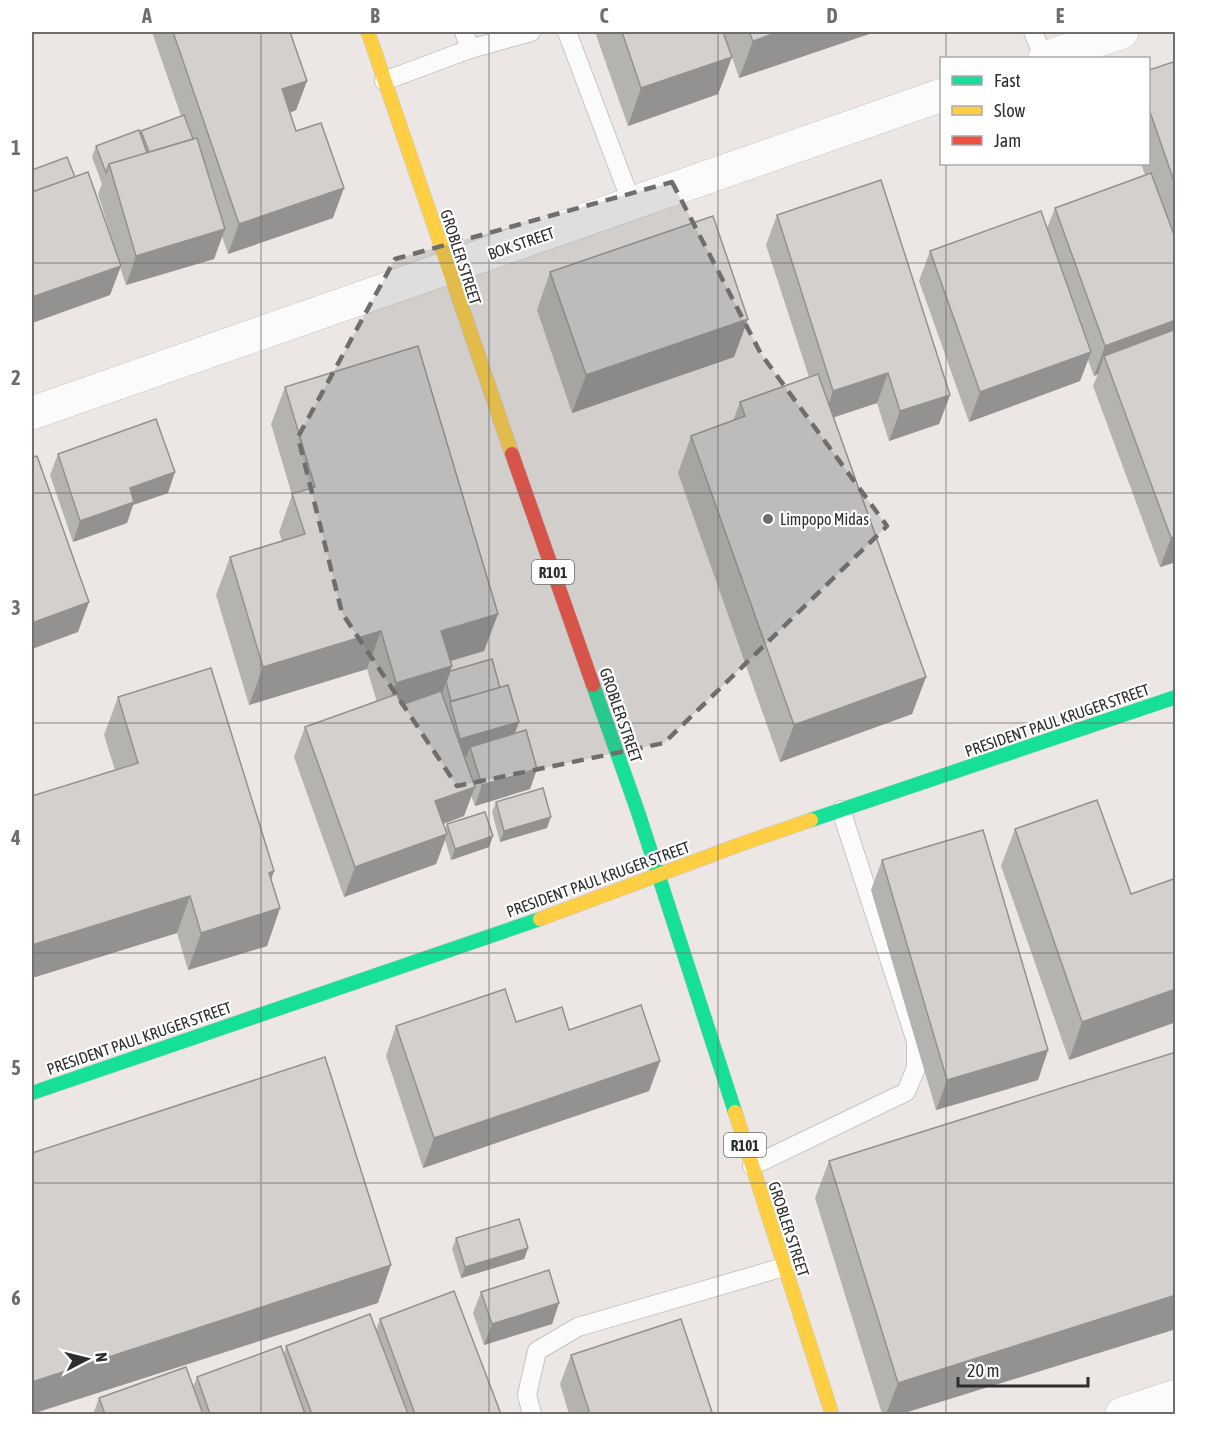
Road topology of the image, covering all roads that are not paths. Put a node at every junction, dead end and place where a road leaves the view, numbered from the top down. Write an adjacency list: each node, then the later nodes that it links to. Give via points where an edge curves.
1 (368, 32): 10 (main road, GROBLER STREET / R101)
2 (464, 32): 7 (lane)
3 (531, 32): 7 (lane)
4 (567, 32): 12 (lane)
5 (1033, 32): 8 (lane)
6 (1122, 32): 9 (street)
7 (470, 49): 10 (lane)
8 (1044, 57)
9 (1047, 57)
10 (384, 81): 13 (main road, GROBLER STREET / R101)
11 (940, 96): 12 (street, BOK STREET)
12 (632, 204): 13 (street, BOK STREET)
13 (447, 268): 14 (street, BOK STREET); 17 (main road, GROBLER STREET / R101)
14 (32, 413)
15 (1176, 697): 16 (main road, PRESIDENT PAUL KRUGER STREET)
16 (841, 810): 17 (main road, PRESIDENT PAUL KRUGER STREET); 19 (lane, via 916,1041 916,1068 906,1092)
17 (659, 876): 18 (main road, PRESIDENT PAUL KRUGER STREET); 19 (main road, GROBLER STREET / R101)
18 (32, 1093)
19 (752, 1166): 20 (main road, GROBLER STREET / R101)
20 (784, 1267): 22 (lane, via 578,1327 537,1351 527,1395); 23 (main road, GROBLER STREET / R101)
21 (1176, 1396): 24 (street)
22 (532, 1414)
23 (832, 1414)
24 (1122, 1414)

